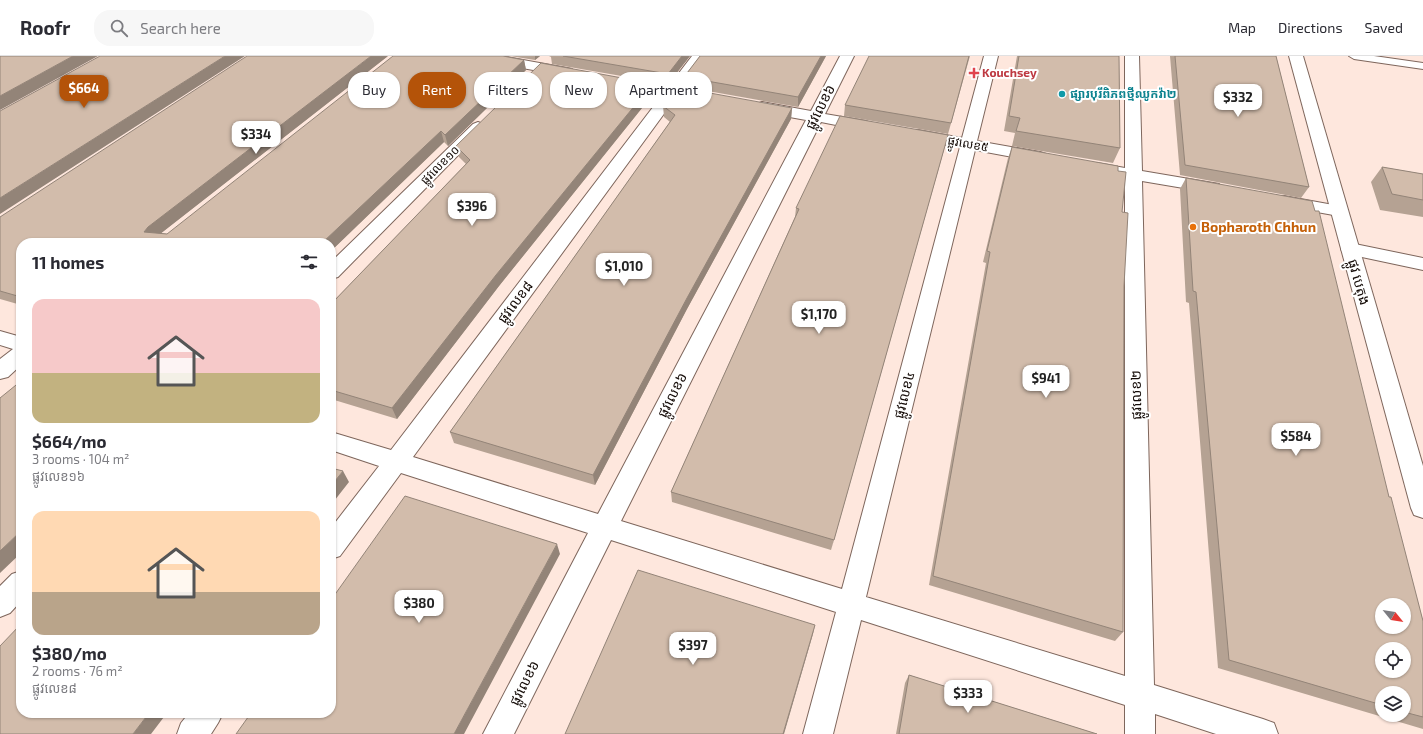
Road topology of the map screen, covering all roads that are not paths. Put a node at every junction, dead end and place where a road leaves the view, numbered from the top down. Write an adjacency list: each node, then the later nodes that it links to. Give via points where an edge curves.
1 (478, 56): 9 (street)
2 (699, 56): 11 (street, ផ្លូវលេខ៨)
3 (847, 56): 17 (street, ផ្លូវលេខ៦)
4 (991, 56): 20 (street, ផ្លូវលេខ៤)
5 (1132, 56): 23 (street, ផ្លូវលេខ២)
6 (1296, 56): 26 (street, ផ្លូវ បេតុង)
7 (1354, 56): 8 (lane)
8 (1423, 66)
9 (538, 67): 10 (street)
10 (566, 72)
11 (687, 72)
12 (712, 98): 13 (street)
13 (718, 99)
14 (748, 105): 17 (street)
15 (660, 108): 35 (street, ផ្លូវលេខ៨)
16 (488, 117): 29 (street, ផ្លូវលេខ១០)
17 (815, 117): 18 (street); 37 (street, ផ្លូវលេខ៦)
18 (884, 129)
19 (907, 133): 20 (street, ផ្លូវលេខ៥)
20 (968, 144): 21 (street, ផ្លូវលេខ៥); 41 (street, ផ្លូវលេខ៤)
21 (1055, 160)
22 (1086, 166): 23 (street)
23 (1134, 174): 24 (street); 42 (street, ផ្លូវលេខ២)
24 (1226, 191)
25 (1273, 199): 26 (street)
26 (1339, 211): 27 (street, ផ្លូវ បេតុង)
27 (1350, 249): 28 (street); 36 (street, ផ្លូវ បេតុង)
28 (1423, 264)
29 (336, 268)
30 (0, 338): 31 (street)
31 (16, 343)
32 (16, 358): 33 (street)
33 (0, 371)
34 (336, 443): 35 (street)
35 (396, 462): 37 (street); 38 (street, ផ្លូវលេខ៨)
36 (1423, 508)
37 (604, 527): 41 (street); 45 (street, ផ្លូវលេខ៦)
38 (336, 541)
39 (16, 588): 40 (street)
40 (0, 604)
41 (851, 605): 42 (street); 46 (street, ផ្លូវលេខ៤)
42 (1139, 695): 47 (street, ផ្លូវលេខ២); 48 (street)
43 (204, 718): 44 (street)
44 (192, 734)
45 (498, 734)
46 (818, 734)
47 (1140, 734)
48 (1263, 734)

